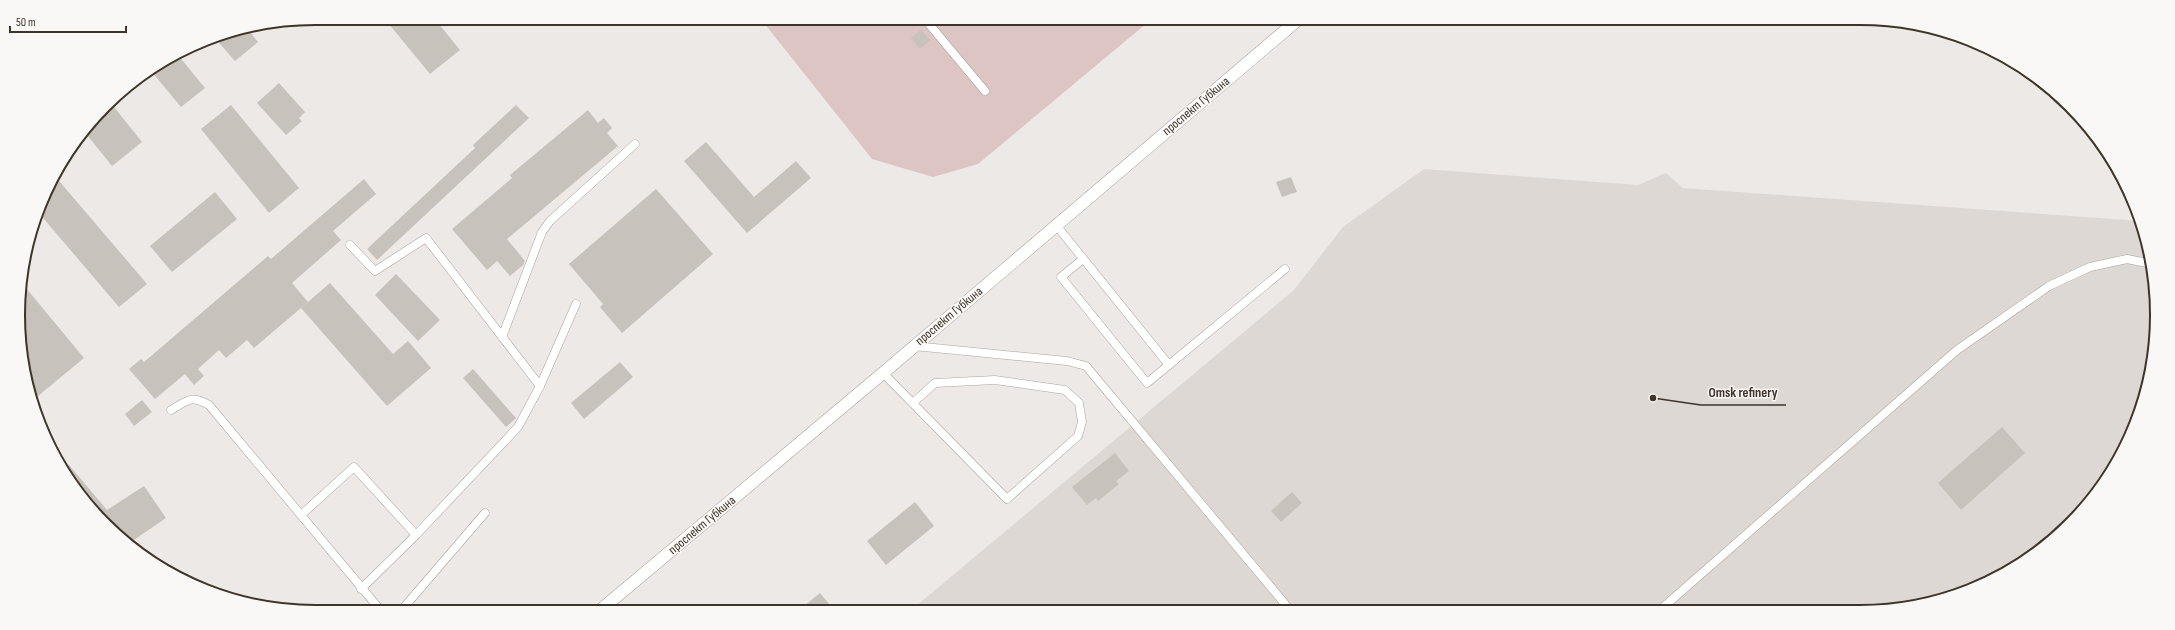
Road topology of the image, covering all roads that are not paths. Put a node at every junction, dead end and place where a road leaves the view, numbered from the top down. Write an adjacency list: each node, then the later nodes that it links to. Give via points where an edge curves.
1 (930, 25): 3 (lane)
2 (1292, 25): 5 (street, проспект Губкина)
3 (985, 91)
4 (635, 144): 11 (lane, via 550,221 542,232)
5 (1056, 226): 7 (lane); 12 (street, проспект Губкина)
6 (350, 246): 11 (lane, via 375,272 426,238)
7 (1083, 259): 13 (lane); 13 (lane, via 1061,277 1147,383)
8 (2145, 263): 26 (lane, via 2127,259 2090,267 2049,286 1958,350)
9 (1285, 269): 13 (lane)
10 (576, 304): 15 (lane)
11 (502, 337): 15 (lane)
12 (914, 346): 14 (street, проспект Губкина); 25 (lane, via 1067,361 1086,366)
13 (1169, 365)
14 (883, 373): 16 (lane); 24 (street, проспект Губкина)
15 (540, 386): 20 (lane, via 518,427)
16 (913, 403): 16 (lane, via 1007,498 1078,436 1082,422 1079,403 1065,390 995,380 935,383)
17 (171, 410): 19 (lane, via 190,398 200,399 209,405)
18 (485, 513): 23 (lane)
19 (301, 515): 20 (lane, via 354,467); 21 (lane)
20 (416, 535): 21 (lane)
21 (361, 589): 22 (lane)
22 (376, 605)
23 (406, 605)
24 (606, 605)
25 (1286, 605)
26 (1666, 605)

